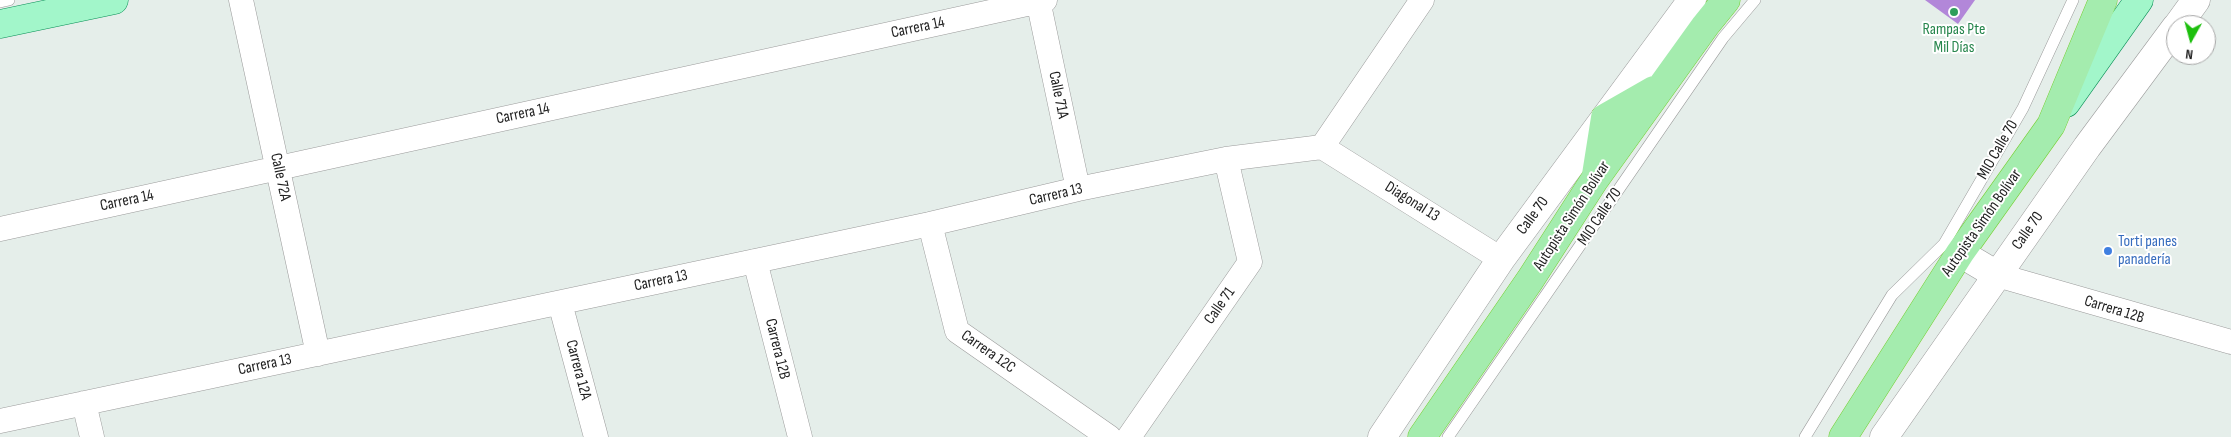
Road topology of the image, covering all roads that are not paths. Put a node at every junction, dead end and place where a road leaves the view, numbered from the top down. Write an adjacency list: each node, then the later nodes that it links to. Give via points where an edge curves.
1 (8, 0): 11 (lane)
2 (114, 0): 15 (main road)
3 (242, 0): 22 (street, Calle 72A)
4 (1041, 0): 22 (street, Carrera 14); 24 (street, Calle 71A)
5 (1422, 0): 20 (street)
6 (1692, 0): 18 (street, Calle 70)
7 (1726, 0): 17 (highway, Autopista Simón Bolívar)
8 (1755, 0): 43 (lane, MIO Calle 70, via 1723,38)
9 (2139, 0): 19 (main road)
10 (2196, 0): 14 (street, Calle 70)
11 (0, 2)
12 (2070, 5): 44 (lane, MIO Calle 70, via 2023,108 1944,244 1892,295)
13 (2100, 9): 19 (highway, Autopista Simón Bolívar)
14 (2185, 15)
15 (0, 24)
16 (2166, 41): 30 (street, Calle 70)
17 (1664, 84): 18 (highway); 23 (highway, Autopista Simón Bolívar)
18 (1605, 118): 23 (highway); 28 (street, Calle 70)
19 (2051, 125): 27 (highway, Autopista Simón Bolívar)
20 (1322, 147): 21 (street, Carrera 13); 28 (street, Diagonal 13)
21 (1226, 160): 24 (street, Carrera 13); 40 (street, Calle 71, via 1250,262)
22 (278, 168): 26 (street, Carrera 14); 33 (street, Calle 72A)
23 (1595, 179): 42 (highway, Autopista Simón Bolívar)
24 (1078, 189): 25 (street, Carrera 13)
25 (930, 224): 29 (street, Carrera 13); 39 (street, Carrera 12C, via 957,331)
26 (0, 229)
27 (1960, 253): 30 (street); 45 (highway, Autopista Simón Bolívar)
28 (1501, 259): 41 (street, Calle 70)
29 (755, 261): 31 (street, Carrera 13); 38 (street, Carrera 12B)
30 (1997, 275): 32 (street, Carrera 12B); 46 (street, Calle 70)
31 (560, 303): 33 (street, Carrera 13); 37 (street, Carrera 12A)
32 (2231, 342)
33 (318, 354): 34 (street, Carrera 13)
34 (84, 403): 35 (street, Carrera 13); 36 (street)
35 (0, 421)
36 (92, 437)
37 (596, 437)
38 (800, 437)
39 (1109, 437)
40 (1129, 437)
41 (1382, 437)
42 (1422, 437)
43 (1448, 437)
44 (1805, 437)
45 (1843, 437)
46 (1884, 437)

